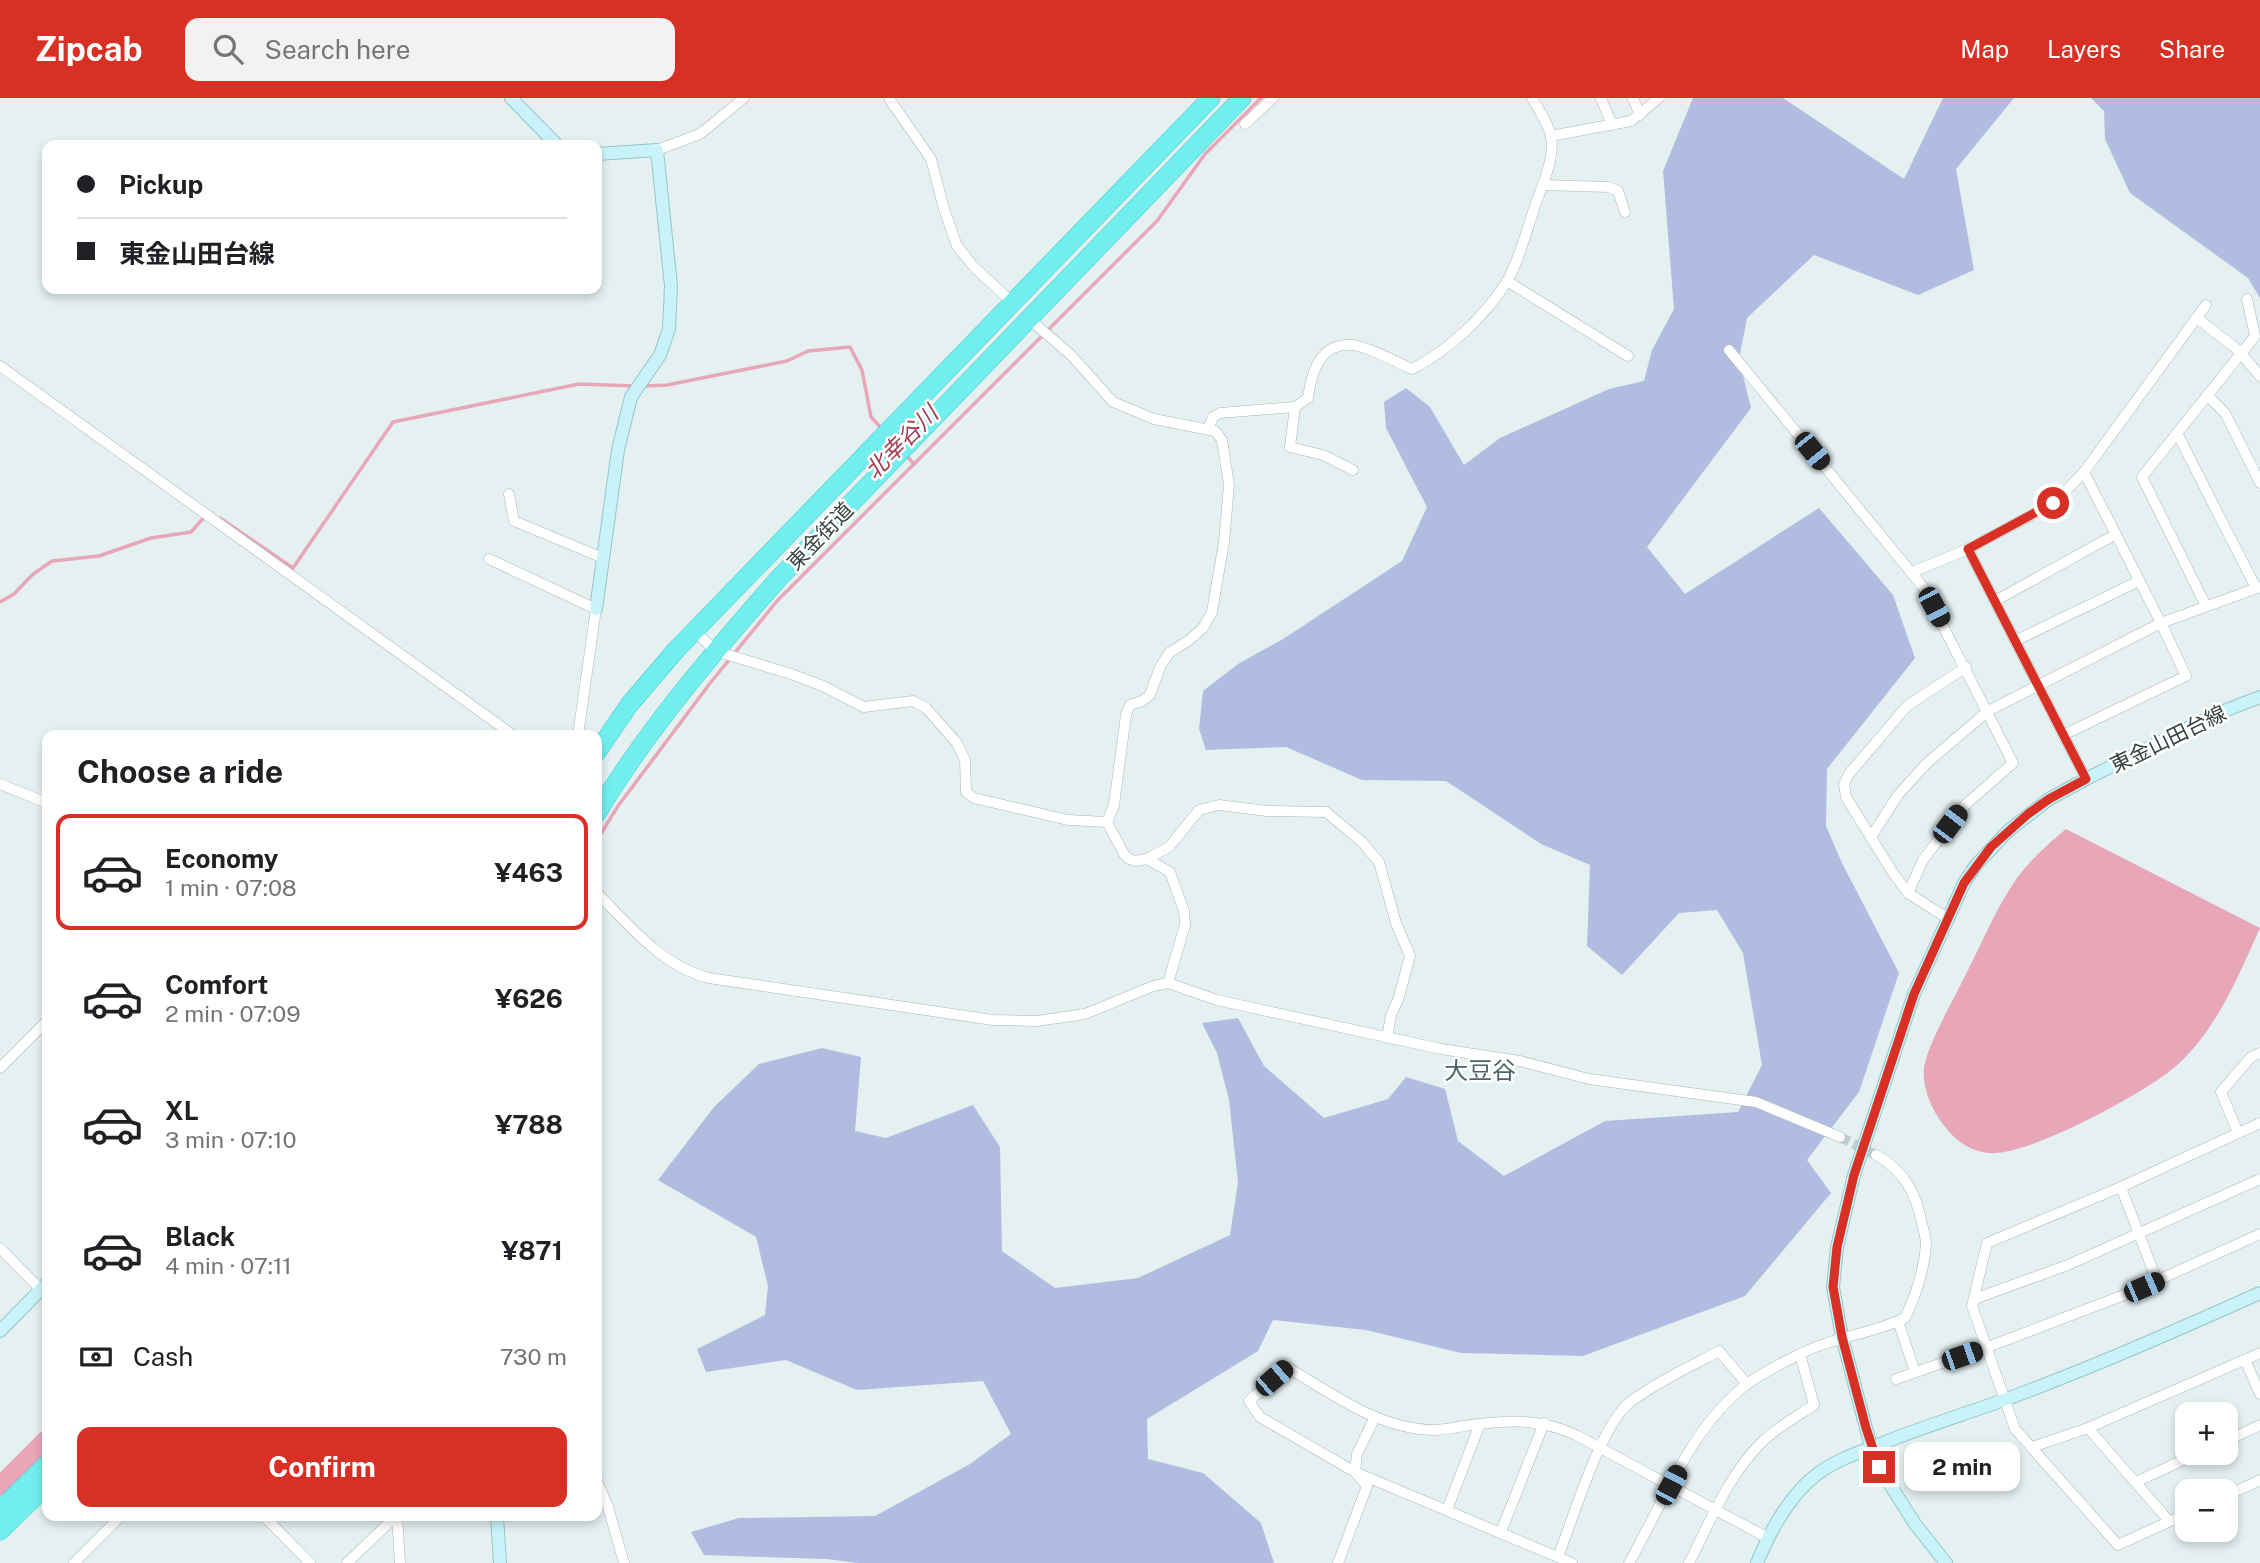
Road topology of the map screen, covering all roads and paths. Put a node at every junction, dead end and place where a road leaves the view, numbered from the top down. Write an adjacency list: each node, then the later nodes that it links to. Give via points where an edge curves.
1 (511, 98): 15 (street)
2 (744, 98): 16 (street, via 700,134)
3 (1211, 98): 22 (highway, 東金街道)
4 (1242, 98): 24 (highway, 東金街道)
5 (1273, 98): 12 (street)
6 (1532, 98): 14 (street)
7 (1601, 98): 13 (street)
8 (1633, 98): 11 (street)
9 (1659, 98): 11 (street)
10 (891, 99): 22 (street, via 931,159 957,246)
11 (1640, 115): 13 (street)
12 (1245, 124)
13 (1612, 125): 14 (street)
14 (1551, 136): 18 (street)
15 (552, 140)
16 (657, 150): 17 (street); 41 (street, via 671,286 668,329 660,355 631,397 618,450)
17 (602, 154)
18 (1543, 185): 19 (street, via 1608,187 1618,191); 20 (street)
19 (1625, 212)
20 (1507, 281): 28 (street); 32 (street, via 1449,345 1412,369 1353,346 1326,352 1310,380 1308,398)
21 (2247, 299): 27 (street, via 2255,336)
22 (1013, 303): 24 (highway); 50 (highway, 東金街道)
23 (2206, 305): 25 (street)
24 (1028, 318): 33 (street, via 1071,355 1113,402 1154,419); 52 (highway, 東金街道)
25 (2198, 319): 27 (street); 36 (street)
26 (1729, 349): 43 (street)
27 (2241, 353): 30 (street); 31 (street)
28 (1628, 356)
29 (0, 366): 57 (street)
30 (2260, 376)
31 (2207, 395): 34 (street); 37 (street, via 2225,414)
32 (1296, 407): 33 (street, via 1220,413 1213,416); 35 (street, via 1290,447 1323,455)
33 (1208, 429): 65 (street, via 1222,440 1229,485 1212,612 1203,628 1169,653 1150,695 1130,705 1114,805)
34 (2177, 433): 45 (street); 47 (street, via 2142,477)
35 (1353, 470)
36 (2084, 472): 39 (street); 40 (street, via 2053,503)
37 (2260, 483)
38 (509, 494): 41 (street, via 514,521)
39 (2116, 534): 44 (street); 46 (street)
40 (1968, 549): 43 (street); 46 (street)
41 (603, 558): 48 (street)
42 (489, 559): 48 (street)
43 (1912, 572): 53 (street)
44 (2139, 581): 49 (street); 51 (street)
45 (2258, 588): 47 (street)
46 (1995, 601): 51 (street)
47 (2206, 606): 49 (street)
48 (596, 609): 58 (street)
49 (2161, 623): 54 (street); 59 (street, via 2186,677)
50 (696, 632): 52 (street); 60 (highway, 東金街道, via 629,705)
51 (2015, 641): 54 (street)
52 (715, 651): 64 (highway, 東金街道); 65 (street, via 823,686 864,707 913,701 926,708 957,743 965,760 966,792 974,797 1068,820)
53 (1966, 667): 56 (street); 66 (street, via 1907,706 1849,774 1844,784 1846,797)
54 (2038, 686): 56 (street); 59 (street)
55 (2260, 697): 61 (street, 東金山田台線)
56 (1988, 710): 66 (street, via 1927,762); 68 (street, via 2013,763 1964,806 1923,860)
57 (506, 730)
58 (579, 730)
59 (2063, 735): 61 (street)
60 (602, 744)
61 (2086, 779): 70 (street, 東金山田台線, via 2049,799 2008,831 1976,865)
62 (0, 784): 63 (street)
63 (42, 801)
64 (602, 806)
65 (1107, 822): 67 (street, via 1129,859)
66 (1871, 837): 68 (street)
67 (1147, 859): 71 (street, via 1170,872 1184,911 1185,925); 73 (street, via 1169,847 1199,810 1219,806 1326,812 1379,862 1410,956)
68 (1908, 893): 70 (street)
69 (602, 898): 71 (street, via 678,967 709,978 993,1020 1037,1021 1085,1014)
70 (1947, 918): 92 (street, 東金山田台線, via 1914,994 1854,1175 1833,1287)
71 (1168, 983): 73 (street, via 1217,1000)
72 (42, 1026): 75 (street)
73 (1387, 1038): 78 (street, via 1520,1061 1588,1079 1756,1102)
74 (2260, 1053): 77 (street, via 2251,1057 2221,1092)
75 (0, 1068)
76 (2260, 1123): 77 (street)
77 (2238, 1133): 81 (street)
78 (1840, 1137)
79 (1876, 1155): 90 (street, via 1903,1175 1918,1203 1926,1243 1917,1293 1905,1318)
80 (2260, 1179): 82 (street)
81 (2121, 1187): 82 (street); 89 (street, via 1987,1243)
82 (2140, 1233): 85 (street); 89 (street)
83 (2260, 1234): 85 (street)
84 (0, 1248): 86 (street)
85 (2157, 1281): 93 (street)
86 (42, 1287)
87 (42, 1293): 91 (street)
88 (2260, 1293): 101 (street)
89 (1973, 1299): 93 (street)
90 (1898, 1321): 92 (street); 97 (street)
91 (0, 1331)
92 (1842, 1337): 95 (street); 108 (street, 東金山田台線)
93 (1986, 1348): 97 (street); 101 (street)
94 (2260, 1353): 96 (street)
95 (1800, 1354): 99 (street); 120 (street, via 1814,1405 1761,1443 1736,1472)
96 (2245, 1360): 100 (street); 106 (street)
97 (1915, 1372): 98 (street)
98 (1896, 1379)
99 (1747, 1384): 110 (street, via 1719,1351 1629,1404 1613,1421); 116 (street, via 1691,1446)
100 (2260, 1394)
101 (2004, 1400): 108 (street); 109 (street, via 2015,1429)
102 (1375, 1417): 104 (street, via 1434,1430); 113 (street, via 1357,1454); 113 (street, via 1287,1367 1249,1401 1259,1417)
103 (1544, 1423): 104 (street); 110 (street); 131 (street)
104 (1480, 1424): 122 (street)
105 (2260, 1425): 107 (street)
106 (2088, 1427): 109 (street); 115 (street)
107 (2238, 1435)
108 (1871, 1447): 132 (street, via 1816,1475 1799,1491); 145 (street, 東金山田台線, via 1898,1500)
109 (2032, 1447): 129 (street, via 2118,1545)
110 (1600, 1448): 116 (street); 133 (street)
111 (2175, 1464): 115 (street)
112 (42, 1469): 121 (highway)
113 (1355, 1472): 122 (street); 140 (street, via 1367,1486)
114 (2260, 1480): 118 (street)
115 (2136, 1482): 129 (street)
116 (1671, 1485): 120 (street); 142 (street)
117 (42, 1490): 130 (highway)
118 (2238, 1490)
119 (602, 1507): 139 (street)
120 (1716, 1508): 132 (street); 143 (street)
121 (0, 1510)
122 (1447, 1510): 131 (street)
123 (2175, 1518): 129 (street)
124 (116, 1521): 134 (street)
125 (269, 1521): 135 (street)
126 (391, 1521): 136 (street)
127 (396, 1521): 137 (street)
128 (497, 1521): 138 (street)
129 (2169, 1521)
130 (0, 1531)
131 (1501, 1532): 133 (street)
132 (1768, 1538): 144 (street)
133 (1558, 1557): 141 (street)
134 (74, 1563)
135 (310, 1563)
136 (347, 1563)
137 (400, 1563)
138 (500, 1563)
139 (624, 1563)
140 (1338, 1563)
141 (1572, 1563)
142 (1629, 1563)
143 (1689, 1563)
144 (1757, 1563)
145 (1946, 1563)

